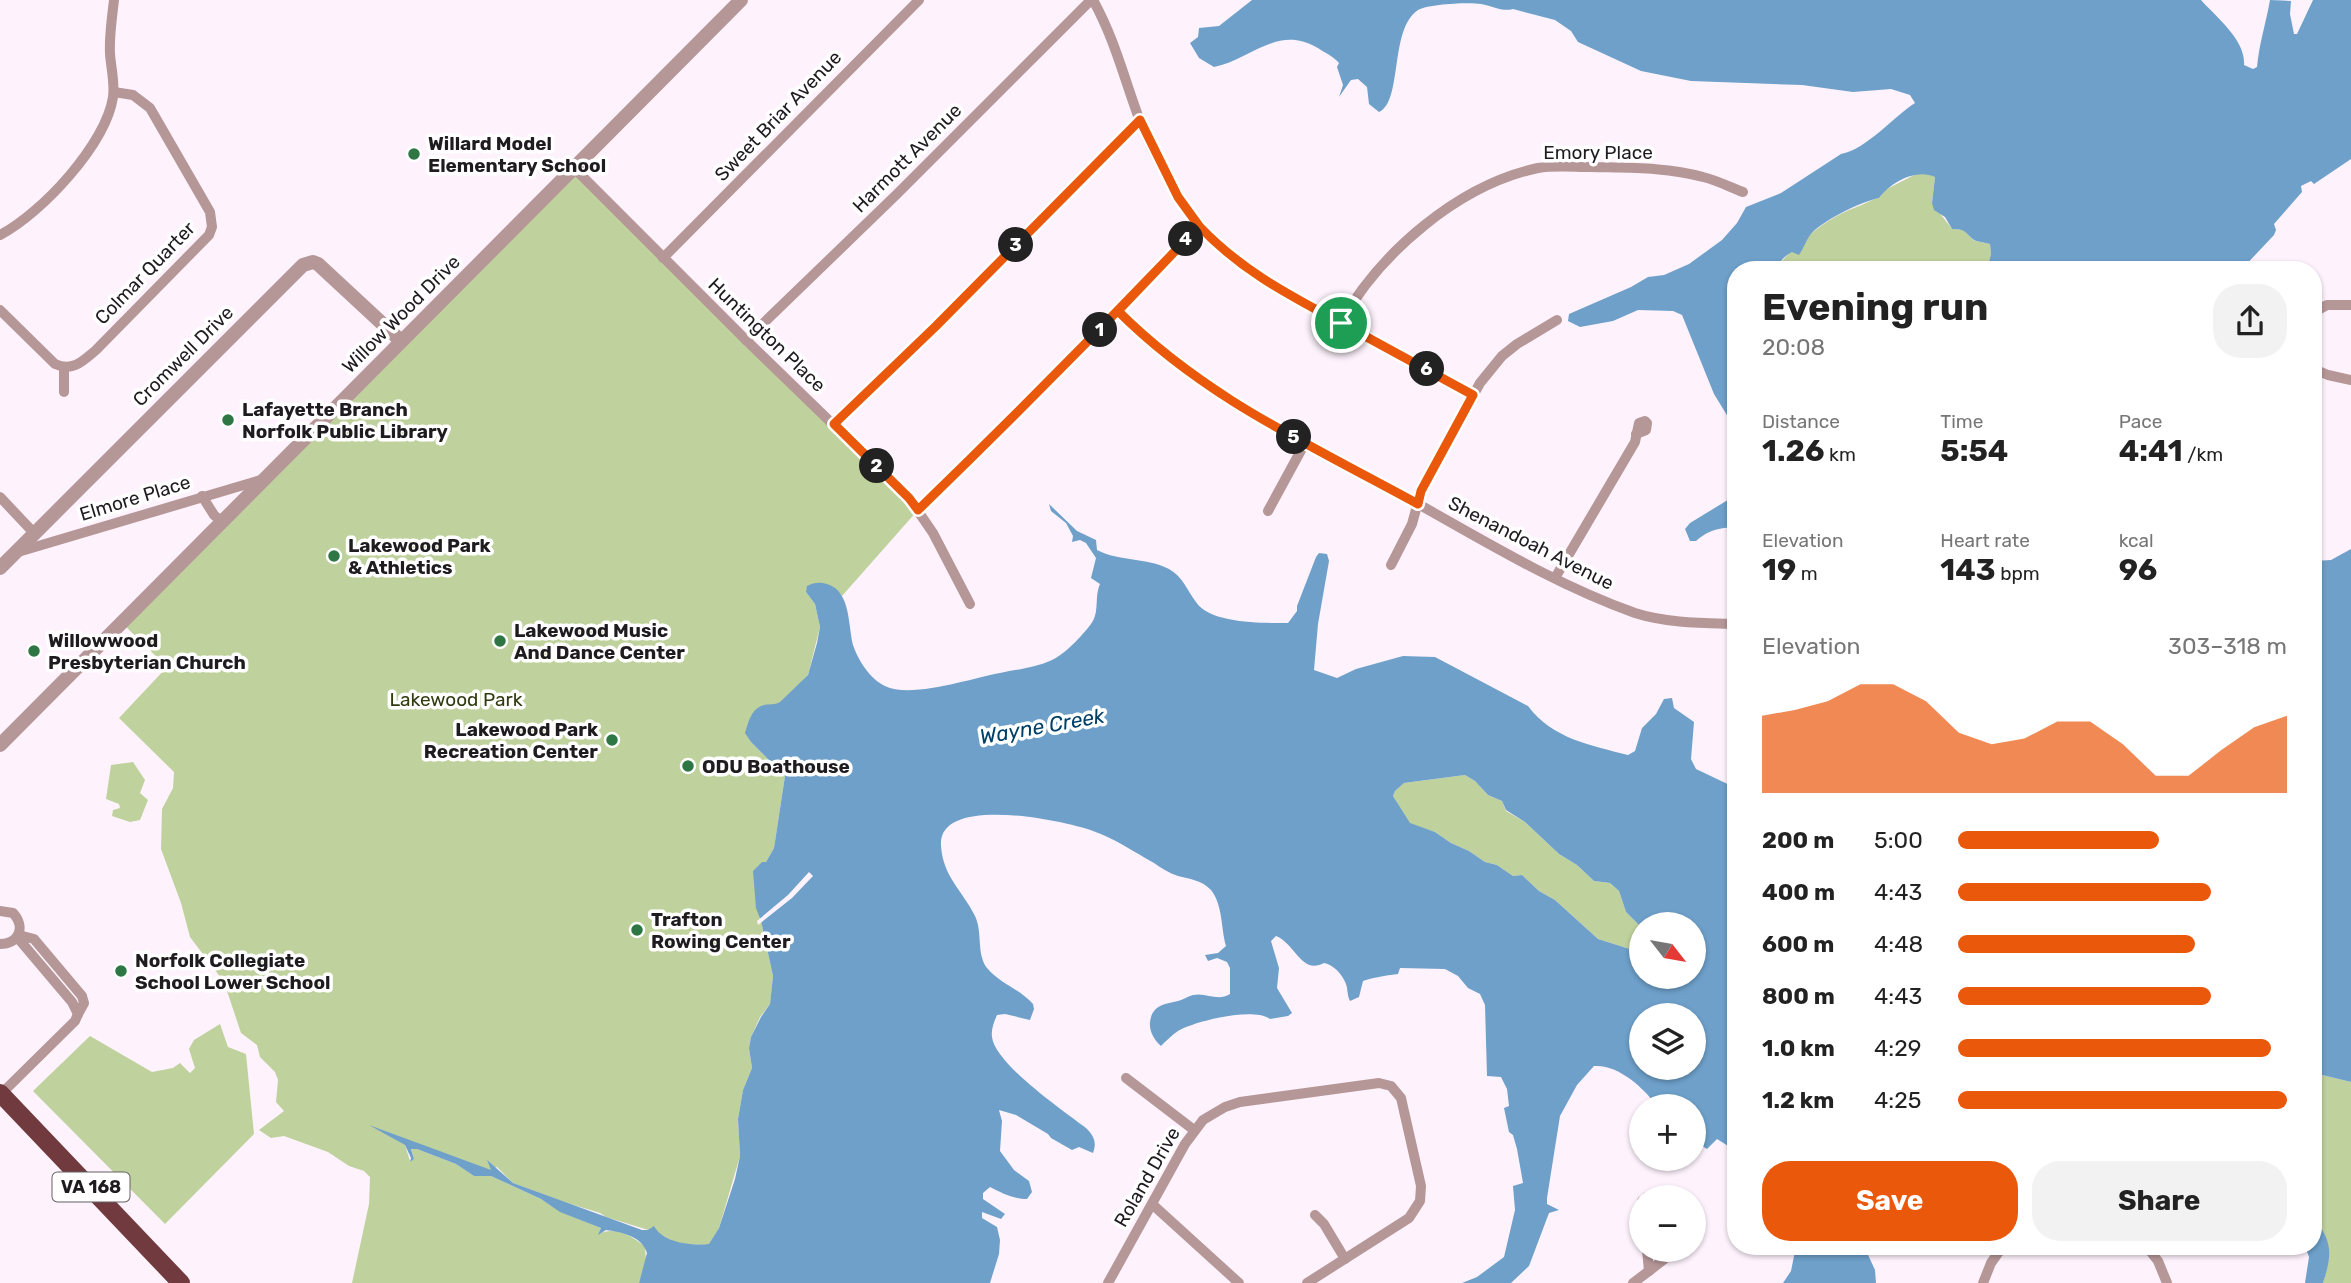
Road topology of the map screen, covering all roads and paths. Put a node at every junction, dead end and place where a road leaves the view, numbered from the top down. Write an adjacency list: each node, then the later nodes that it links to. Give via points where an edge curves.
1 (114, 0): 5 (street, via 110,50)
2 (919, 0): 11 (street, Sweet Briar Avenue)
3 (1092, 0): 6 (street, via 1114,43); 18 (street, Harmott Avenue)
4 (737, 1): 7 (street, Willow Wood Drive)
5 (114, 92): 10 (street, via 106,124 79,164 28,217); 20 (street, Colmar Quarter, via 133,96 150,108 210,212 212,226 204,241 96,349 80,364)
6 (1140, 120): 9 (street, via 1174,191); 25 (street)
7 (574, 167): 11 (street, Huntington Place); 19 (street, Willow Wood Drive)
8 (1743, 192): 17 (street, Emory Place, via 1704,177 1639,168 1550,166 1515,174 1478,191 1400,246 1365,283)
9 (1199, 226): 15 (street); 17 (street, via 1255,275)
10 (0, 235)
11 (663, 258): 18 (street, Huntington Place)
12 (2351, 305): 13 (street)
13 (2322, 308)
14 (0, 310): 20 (street)
15 (1118, 311): 27 (street, Shenandoah Avenue, via 1185,371); 32 (street)
16 (1557, 320): 24 (street, via 1502,356)
17 (1341, 323): 24 (street)
18 (746, 340): 25 (street, Huntington Place)
19 (401, 341): 28 (street, Willow Wood Drive); 35 (street, Cromwell Drive, via 318,264 303,265)
20 (64, 368): 23 (street)
21 (2322, 372): 22 (street)
22 (2351, 380)
23 (64, 392)
24 (1473, 395): 31 (street)
25 (834, 424): 32 (street, Huntington Place)
26 (1636, 434): 39 (street)
27 (1305, 443): 31 (street, Shenandoah Avenue); 33 (street)
28 (265, 478): 29 (street, Elmore Place); 34 (street, Willow Wood Drive)
29 (202, 496): 34 (street); 36 (street, Elmore Place)
30 (0, 497): 35 (street)
31 (1418, 504): 37 (street); 39 (street, Shenandoah Avenue)
32 (918, 510): 40 (street, Huntington Place)
33 (1268, 511)
34 (222, 522): 42 (street, Willow Wood Drive)
35 (34, 533): 36 (street, Cromwell Drive)
36 (15, 553): 38 (street, Cromwell Drive)
37 (1391, 565)
38 (0, 568)
39 (1555, 578): 41 (street, Shenandoah Avenue, via 1638,614)
40 (970, 604)
41 (1727, 624)
42 (0, 745)
43 (0, 911): 44 (street, via 17,918)
44 (18, 936): 45 (street); 47 (street, via 78,1014)
45 (0, 944)
46 (1126, 1078): 48 (street)
47 (1, 1093): 57 (highway, VA 168)
48 (1194, 1130): 49 (street, Roland Drive); 53 (street, Roland Drive, via 1211,1114 1240,1102 1379,1083 1397,1091 1421,1186 1420,1199 1409,1218)
49 (1152, 1204): 58 (street, Roland Drive); 59 (street)
50 (1315, 1214): 53 (street)
51 (1997, 1255): 62 (street)
52 (2153, 1255): 63 (street)
53 (1345, 1259): 60 (street)
54 (1648, 1262): 56 (street)
55 (1661, 1262): 56 (street)
56 (1649, 1271): 61 (street)
57 (181, 1283)
58 (1108, 1283)
59 (1239, 1283)
60 (1307, 1283)
61 (1633, 1283)
62 (1983, 1283)
63 (2167, 1283)

